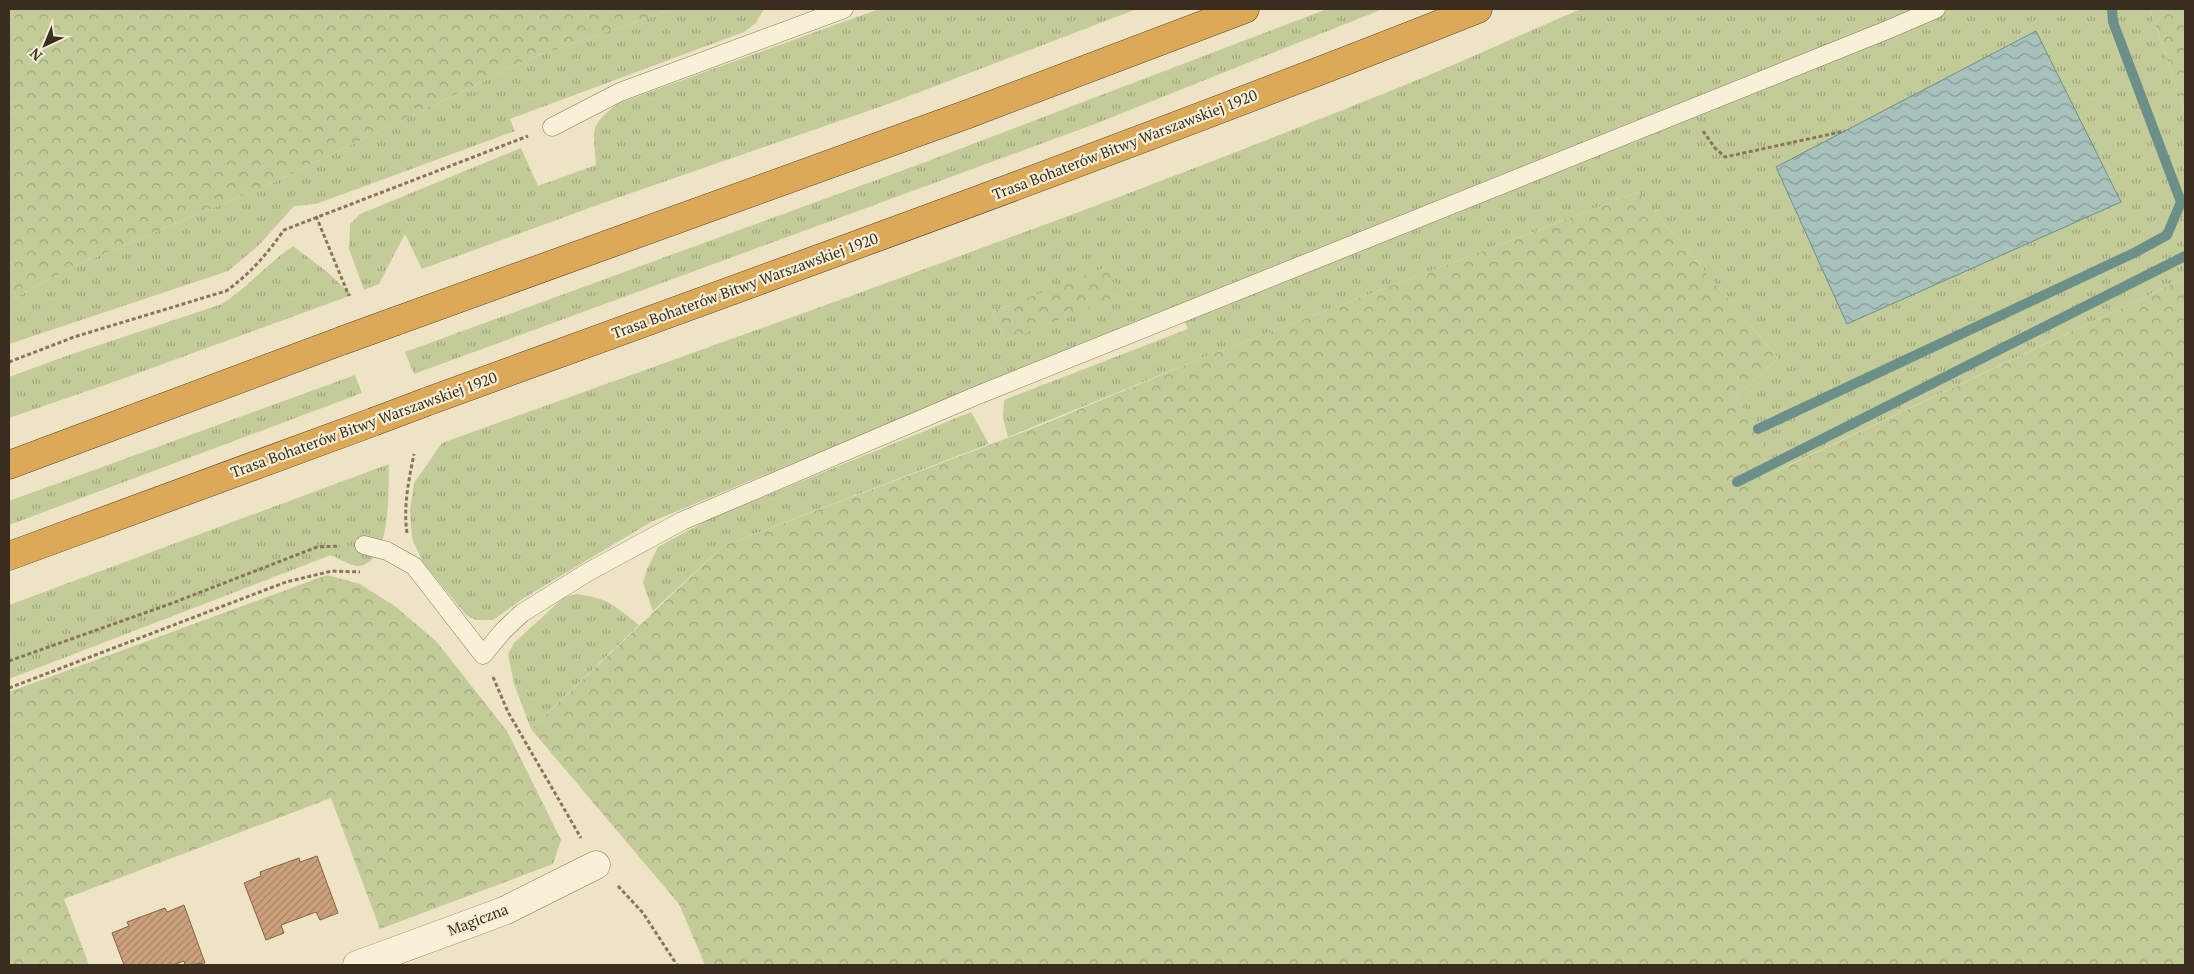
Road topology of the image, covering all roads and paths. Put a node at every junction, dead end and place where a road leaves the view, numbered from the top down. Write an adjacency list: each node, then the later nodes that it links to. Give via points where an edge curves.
1 (844, 9): 6 (lane, via 620,92)
2 (1245, 9): 12 (highway, bridge, via 968,114)
3 (1478, 9): 14 (highway, Trasa Bohaterów Bitwy Warszawskiej 1920, bridge, via 1017,186)
4 (1936, 9): 5 (lane)
5 (1688, 110): 7 (path, via 1725,157); 17 (lane, via 978,395 682,521 588,572 522,613)
6 (552, 127): 8 (path)
7 (1845, 131)
8 (316, 216): 9 (path); 10 (path, via 284,230 246,277 226,291 74,336)
9 (349, 296)
10 (9, 362)
11 (414, 454): 15 (path, via 406,522)
12 (9, 465)
13 (364, 545): 15 (lane, via 387,551); 18 (path, via 317,547)
14 (9, 556)
15 (414, 566): 17 (lane)
16 (332, 570): 19 (path, via 286,582)
17 (483, 655): 20 (path, via 508,712)
18 (9, 661)
19 (9, 688)
20 (596, 865): 21 (street, Magiczna, via 504,911); 22 (path, via 644,913)
21 (357, 965)
22 (677, 965)

